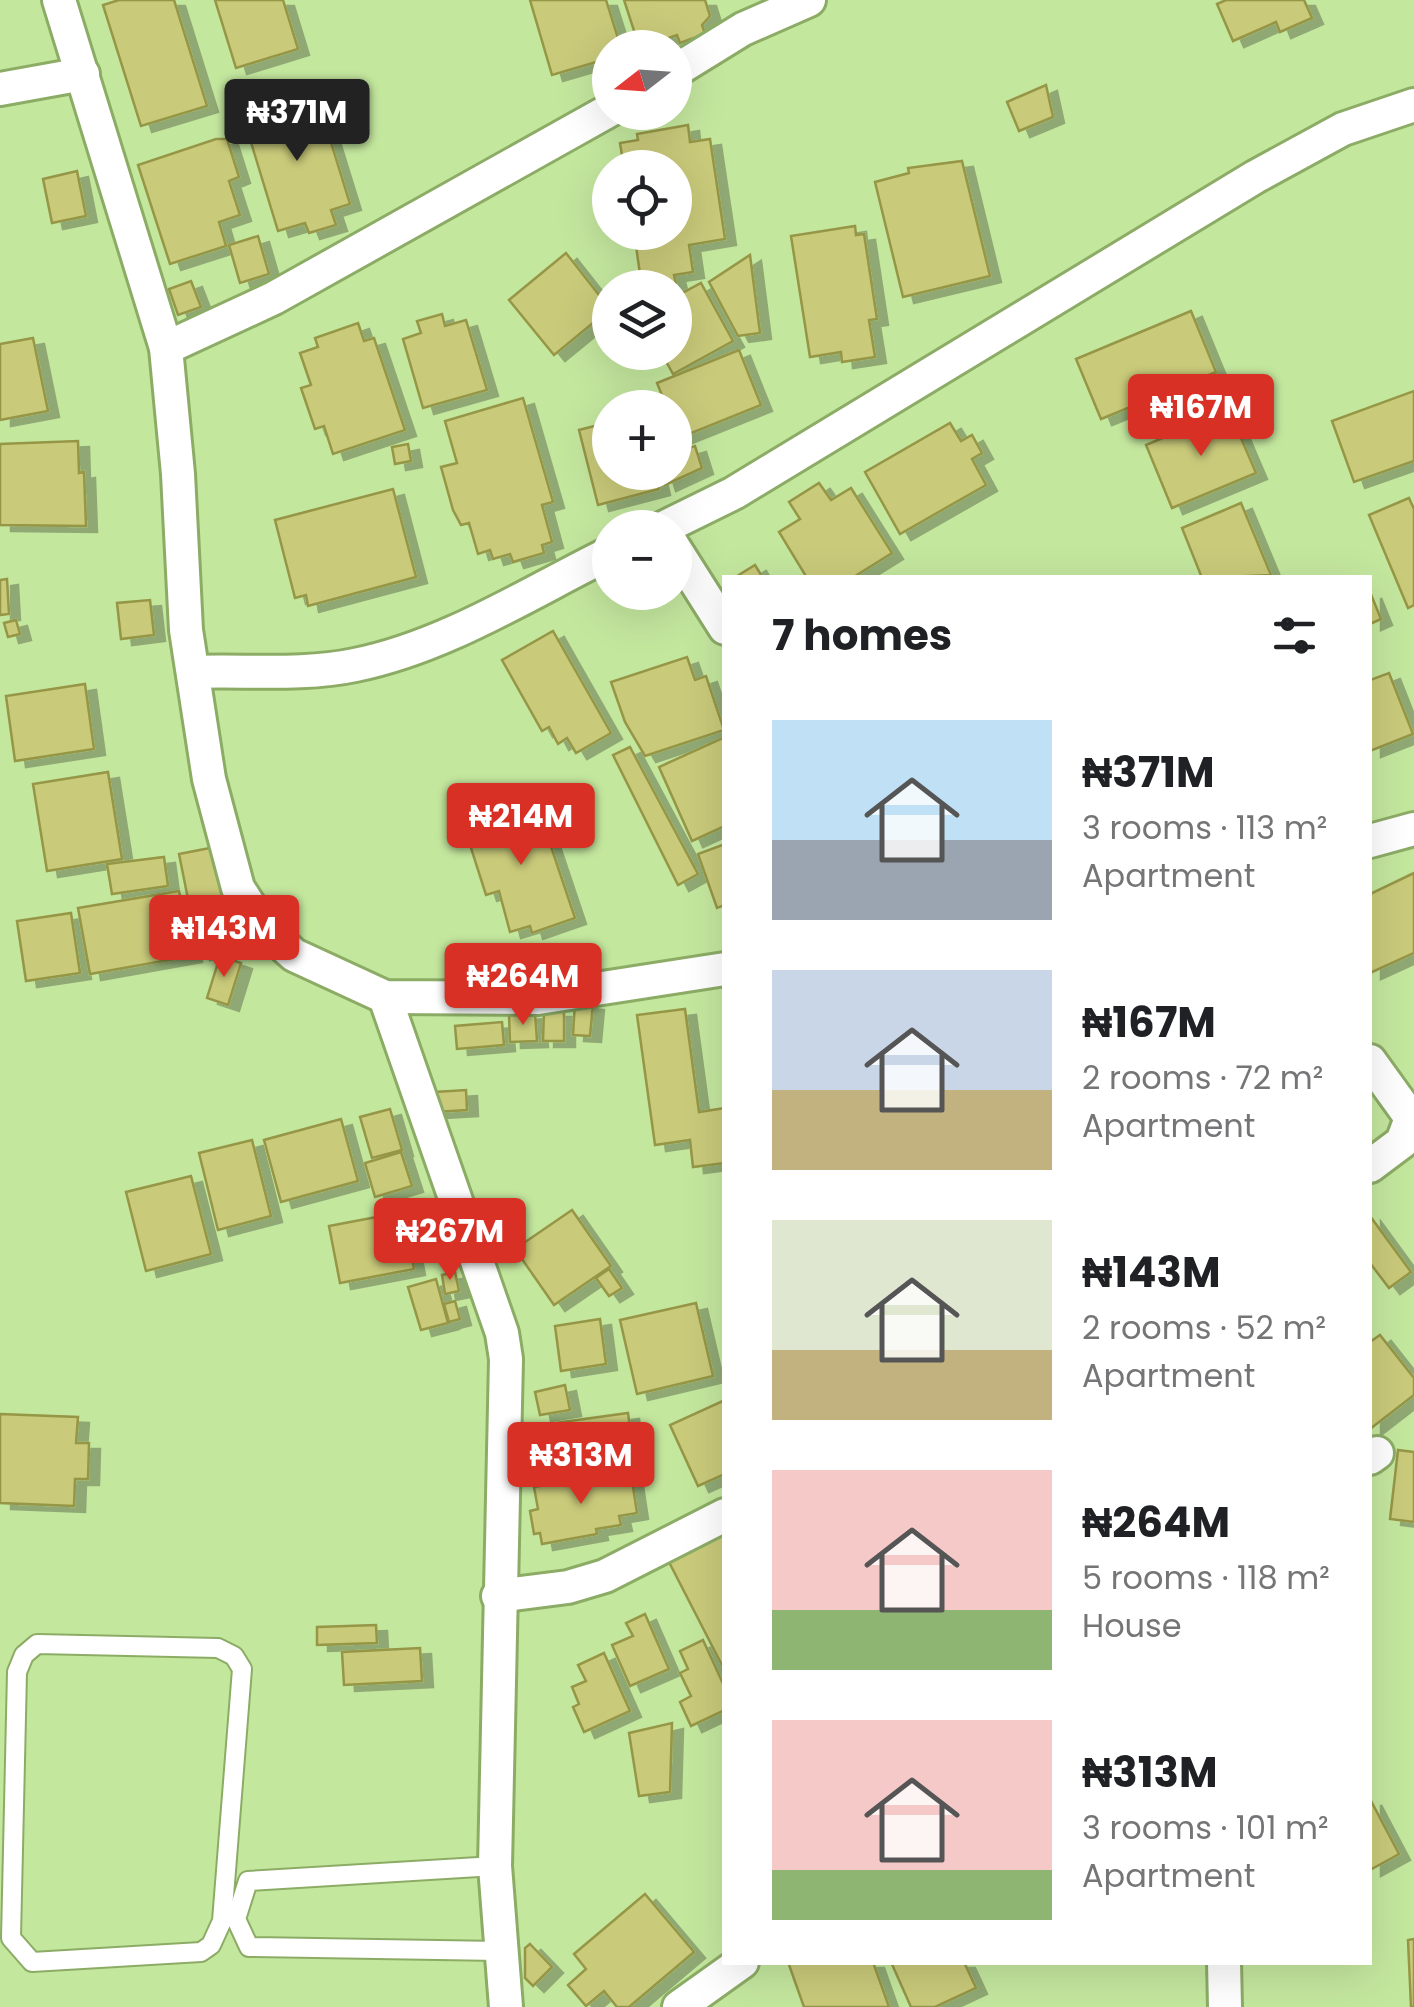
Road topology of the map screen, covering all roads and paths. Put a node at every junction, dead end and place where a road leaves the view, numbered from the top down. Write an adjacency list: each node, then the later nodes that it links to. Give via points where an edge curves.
1 (58, 0): 4 (street)
2 (808, 0): 3 (street)
3 (692, 61)
4 (83, 74): 5 (street); 8 (street)
5 (0, 89)
6 (1414, 105): 9 (street, via 1344,128 1255,177)
7 (592, 120): 8 (street, via 274,298)
8 (166, 348): 13 (street)
9 (692, 514)
10 (592, 562): 13 (street, via 442,636 352,666)
11 (692, 576): 12 (street)
12 (722, 623)
13 (193, 672): 17 (street, via 209,780 238,888 263,927 294,955)
14 (1414, 829): 15 (street)
15 (1372, 840)
16 (722, 969): 17 (street, via 538,998)
17 (385, 997): 21 (street, via 502,1333 507,1385)
18 (1372, 1064): 19 (street, via 1411,1118 1402,1142)
19 (1372, 1164)
20 (722, 1517): 21 (street, via 605,1576)
21 (498, 1596): 22 (street)
22 (494, 1866): 23 (lane, via 248,1881); 24 (street)
23 (229, 1920): 23 (lane, via 211,1945 186,1954 32,1962 18,1951 10,1938 16,1672 37,1644 218,1648 234,1656 242,1669); 24 (lane, via 249,1947)
24 (499, 1951): 27 (street)
25 (738, 1965): 28 (street)
26 (1224, 1965): 29 (street)
27 (506, 2007)
28 (679, 2007)
29 (1225, 2007)

